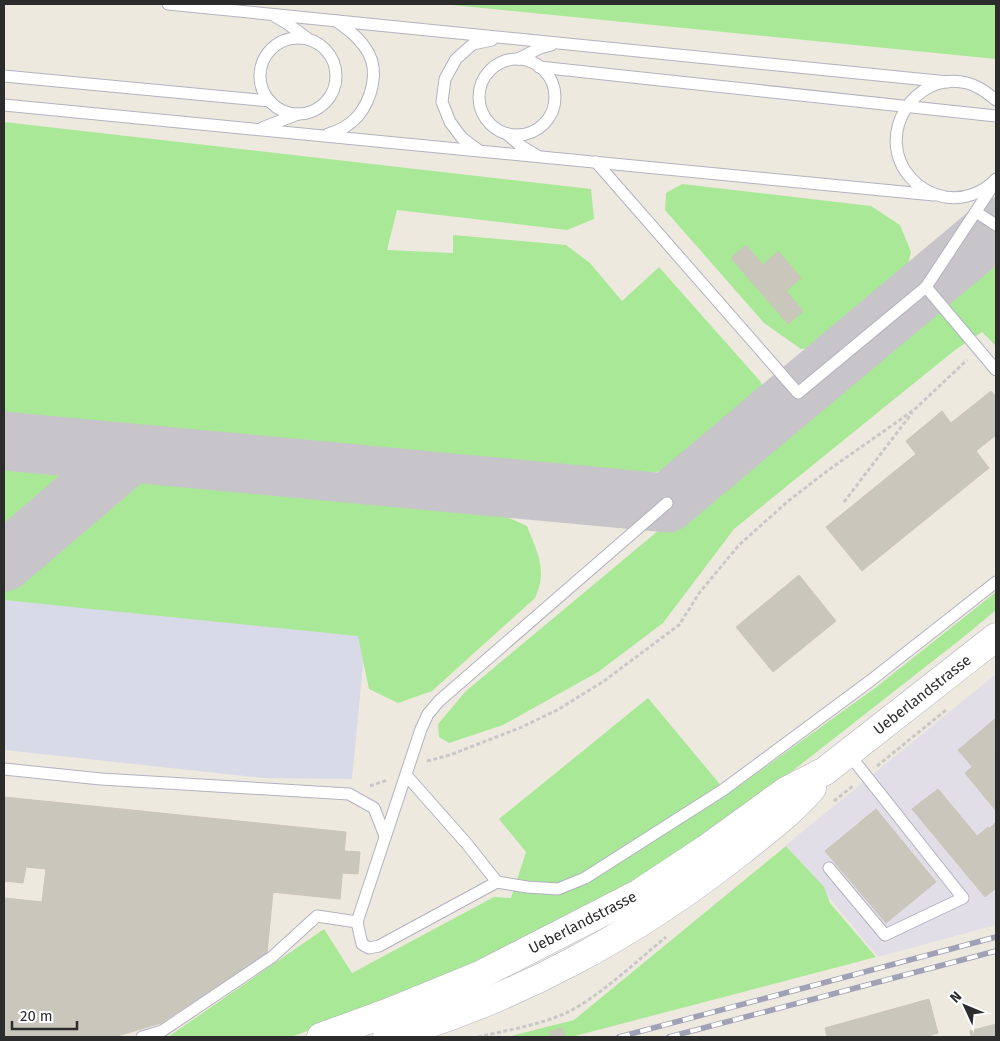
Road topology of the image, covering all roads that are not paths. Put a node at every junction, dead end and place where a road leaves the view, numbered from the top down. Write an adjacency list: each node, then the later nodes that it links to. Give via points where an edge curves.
1 (168, 4): 2 (lane)
2 (268, 14): 3 (lane); 5 (lane)
3 (335, 20): 4 (lane); 19 (lane, via 355,34 370,54 374,74 370,95 358,117 341,130)
4 (501, 37): 6 (lane); 20 (lane, via 473,44 456,59 445,79 442,102 450,122 462,138)
5 (310, 40): 12 (lane, via 287,39 277,44 262,61 261,86); 15 (lane, via 329,54 335,79 332,92 324,103)
6 (559, 43): 7 (lane); 10 (lane)
7 (518, 59): 8 (lane); 18 (lane, via 507,61 488,73 479,94 480,107 486,119)
8 (539, 66): 14 (lane); 18 (lane, via 549,76 554,88 551,114 533,132)
9 (4, 76): 12 (lane)
10 (948, 82): 11 (lane, via 966,83 984,90); 14 (lane, via 929,87)
11 (996, 100)
12 (270, 101): 15 (lane, via 276,107)
13 (4, 105): 17 (lane)
14 (907, 106): 16 (lane); 24 (lane, via 896,133 897,152 904,170 917,185)
15 (300, 114): 17 (lane)
16 (996, 116)
17 (258, 129): 19 (lane)
18 (507, 134): 21 (lane)
19 (324, 136): 20 (lane)
20 (479, 151): 21 (lane)
21 (540, 157): 22 (lane)
22 (596, 162): 24 (lane); 27 (lane, via 798,393)
23 (996, 180): 24 (lane, via 972,195 953,198); 25 (lane)
24 (934, 195)
25 (976, 212): 26 (lane); 27 (lane)
26 (996, 225)
27 (926, 286): 28 (lane)
28 (996, 370)
29 (667, 503): 34 (lane, via 439,701 424,722)
30 (996, 582): 38 (lane, via 723,790 586,878 558,889 527,888)
31 (996, 637): 32 (main road, Ueberlandstrasse)
32 (848, 753): 35 (main road, Ueberlandstrasse); 37 (lane, via 963,898 885,935)
33 (4, 770): 36 (lane, via 349,794 374,808)
34 (407, 770): 36 (lane); 38 (lane)
35 (825, 771): 41 (main road, Ueberlandstrasse, via 786,791 706,849 629,898 480,975); 42 (main road, Ueberlandstrasse, via 796,807 720,868 643,920 571,963 490,1001)
36 (385, 836): 39 (lane)
37 (829, 868)
38 (497, 882): 39 (lane, via 379,946 369,948 362,944)
39 (357, 922): 40 (lane, via 317,916 272,957 162,1031)
40 (142, 1037)
41 (321, 1037)
42 (386, 1037)

